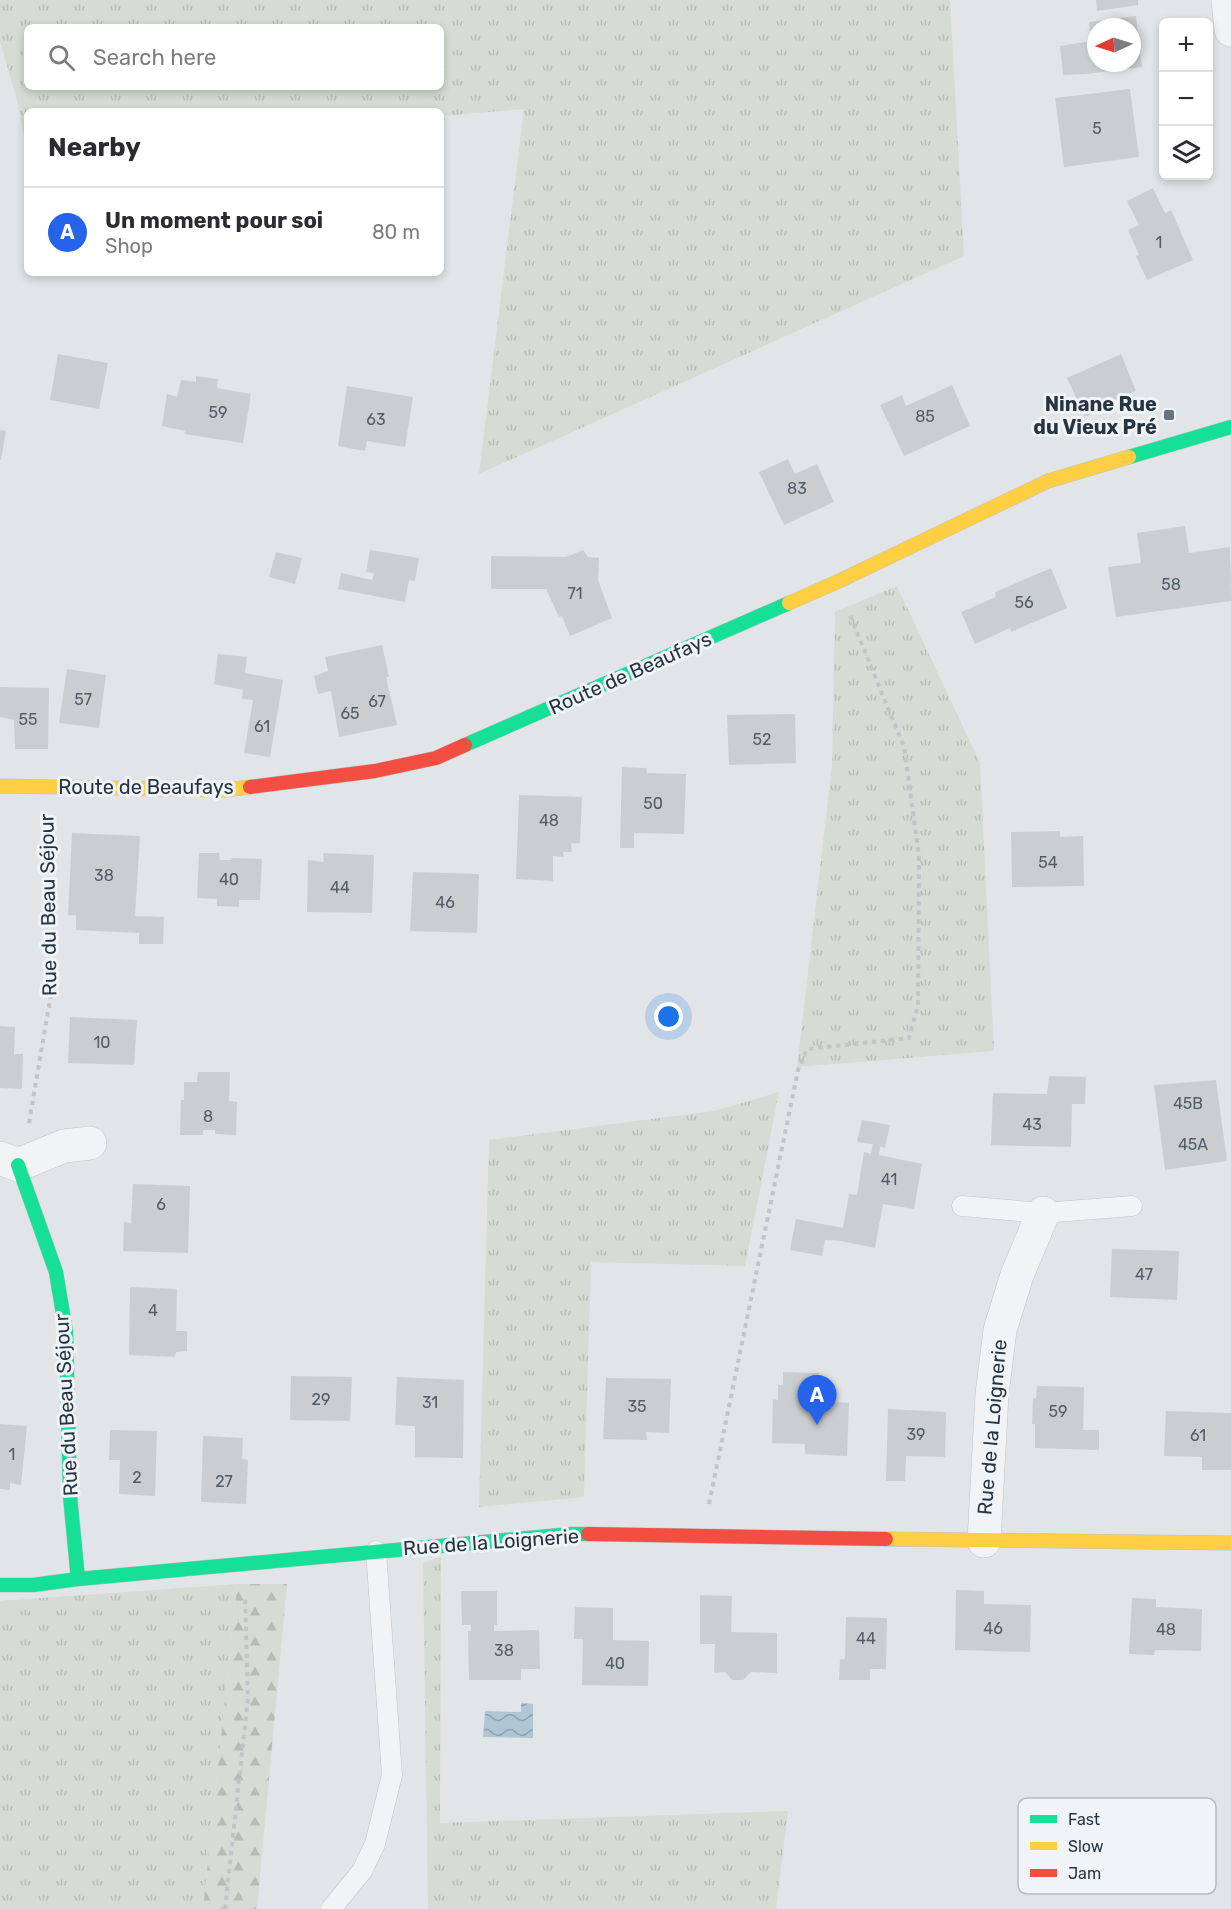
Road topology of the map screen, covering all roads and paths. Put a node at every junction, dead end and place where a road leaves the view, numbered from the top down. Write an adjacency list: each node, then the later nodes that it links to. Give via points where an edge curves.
1 (1228, 0): 2 (street)
2 (1231, 30)
3 (1231, 427): 4 (street, Route de Beaufays, via 1048,481)
4 (837, 582): 6 (street, Route de Beaufays, via 436,758 375,771 226,790); 12 (path, via 904,747 919,856 918,1005 909,1038 807,1049 798,1070)
5 (0, 786): 6 (street, Route de Beaufays)
6 (47, 787): 8 (path, Rue du Beau Séjour, via 47,906 53,982 32,1110)
7 (90, 1143): 8 (street, via 64,1146)
8 (9, 1162): 17 (street, Rue du Beau Séjour, via 56,1272 66,1332 70,1496)
9 (962, 1206): 11 (lane)
10 (1132, 1206): 11 (lane)
11 (1043, 1213): 13 (street, Rue de la Loignerie, via 1017,1275 1000,1330 992,1394)
12 (702, 1536): 13 (street, Rue de la Loignerie); 15 (street, Rue de la Loignerie, via 572,1534)
13 (984, 1541): 14 (street, Rue de la Loignerie)
14 (1231, 1543)
15 (376, 1551): 16 (street, Rue de la Loignerie); 20 (lane, via 392,1775 375,1844 362,1871)
16 (244, 1563): 17 (street, Rue de la Loignerie); 19 (path, via 248,1698)
17 (78, 1579): 18 (street, Rue de la Loignerie, via 33,1586)
18 (0, 1585)
19 (225, 1909)
20 (331, 1909)

